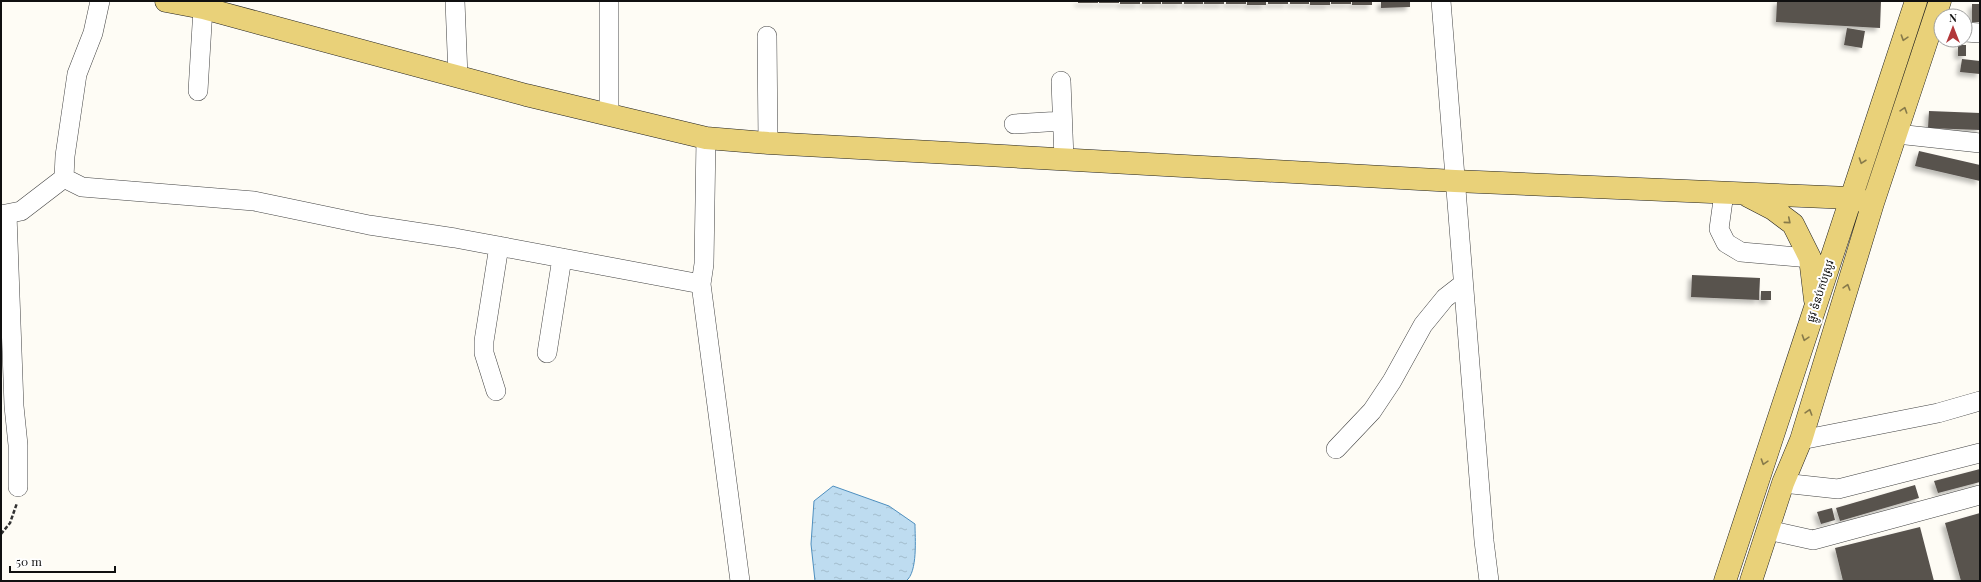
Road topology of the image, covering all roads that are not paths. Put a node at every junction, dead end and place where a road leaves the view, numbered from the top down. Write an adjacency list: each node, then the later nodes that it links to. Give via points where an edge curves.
1 (100, 1): 21 (street, via 93,33 77,74)
2 (166, 1): 7 (main road)
3 (609, 1): 13 (street)
4 (1441, 1): 22 (street)
5 (1916, 1): 24 (main road, ផ្លូវ ទំនប់កប់ស្រូវ, one-way to 24)
6 (460, 3): 10 (street)
7 (203, 8): 10 (main road); 12 (street)
8 (766, 36): 18 (street)
9 (1933, 39): 16 (main road, one-way to 9)
10 (458, 77): 13 (main road)
11 (1061, 81): 14 (street)
12 (198, 91)
13 (609, 114): 17 (main road)
14 (1062, 121): 15 (street); 20 (street)
15 (1014, 124)
16 (1897, 134): 19 (street); 25 (main road)
17 (706, 138): 18 (main road); 30 (street, via 704,264)
18 (768, 143): 20 (main road)
19 (1980, 143)
20 (1064, 159): 22 (main road)
21 (64, 178): 26 (street, via 21,211); 27 (street, via 82,187 254,201 369,225)
22 (1455, 181): 23 (main road); 31 (street)
23 (1733, 193): 24 (main road); 29 (main road, one-way to 29, via 1773,209 1793,224); 29 (street, via 1719,229 1726,243 1741,252)
24 (1850, 198): 25 (main road); 32 (main road, ផ្លូវ ទំនប់កប់ស្រូវ)
25 (1873, 203): 36 (main road, one-way to 25)
26 (4, 215): 40 (street, via 18,444)
27 (499, 246): 28 (street); 34 (street, via 484,341 484,353)
28 (562, 258): 30 (street); 33 (street)
29 (1810, 258): 32 (main road)
30 (701, 284): 43 (street)
31 (1463, 284): 37 (street, via 1445,298 1423,325 1372,411); 44 (street)
32 (1815, 306): 45 (main road, ផ្លូវ ទំនប់កប់ស្រូវ, one-way to 45)
33 (547, 353)
34 (496, 391)
35 (1980, 400): 36 (street, via 1938,413)
36 (1801, 440): 39 (main road)
37 (1336, 449)
38 (1980, 453): 39 (street, via 1838,489)
39 (1783, 483): 42 (main road)
40 (18, 487)
41 (1980, 495): 42 (street, via 1813,540)
42 (1768, 530): 46 (main road)
43 (740, 581)
44 (1489, 581)
45 (1726, 581)
46 (1752, 581)

